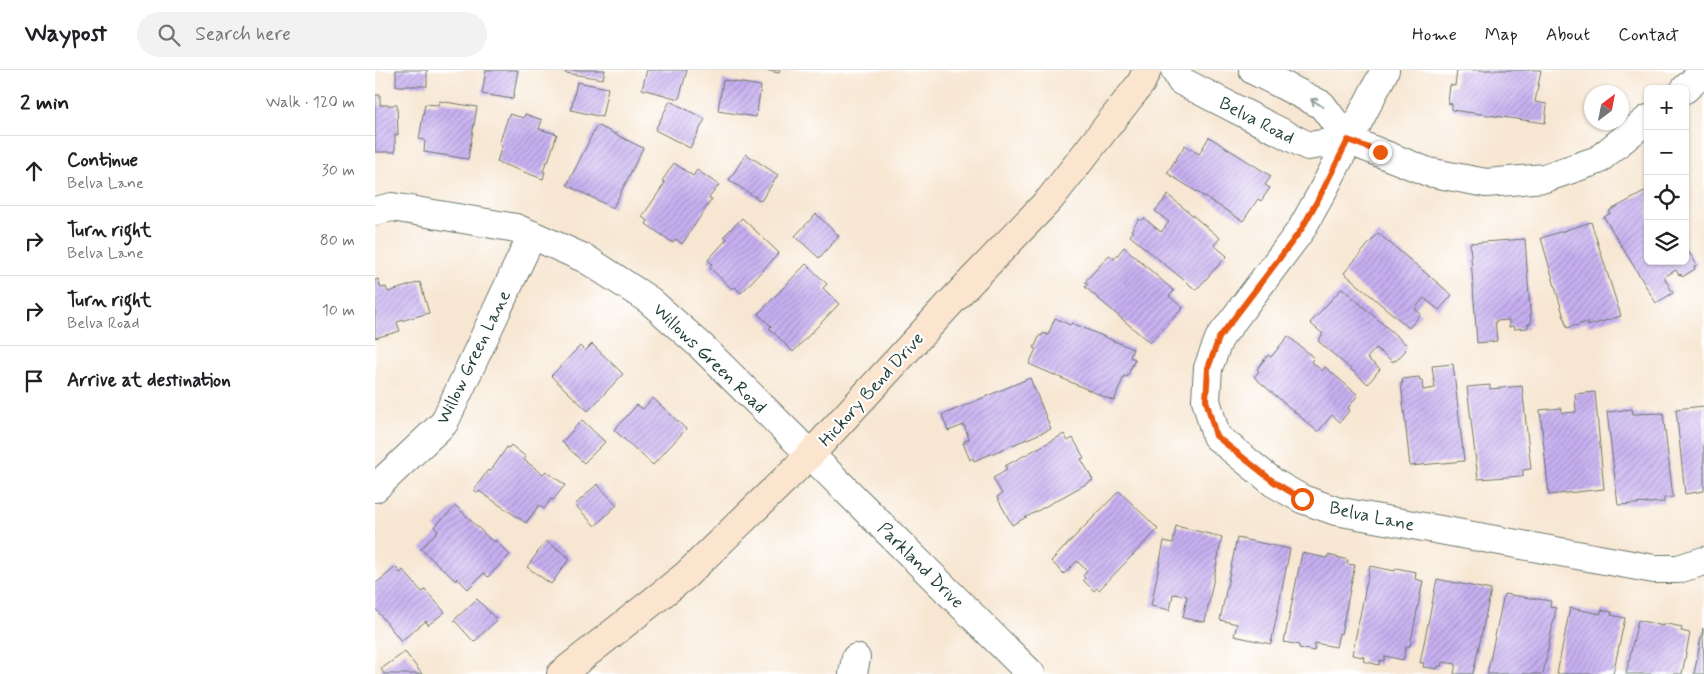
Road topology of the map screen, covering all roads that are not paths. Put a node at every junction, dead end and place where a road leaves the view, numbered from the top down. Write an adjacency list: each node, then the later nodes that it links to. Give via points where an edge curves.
1 (1147, 70): 11 (street, Hickory Bend Drive, via 1141,83 1050,199)
2 (1175, 70): 8 (street, Belva Road, via 1181,81 1308,146)
3 (1253, 70): 8 (street, one-way to 3, via 1323,105)
4 (1385, 70): 8 (street, Belva Lane)
5 (1704, 72): 6 (street)
6 (1689, 85)
7 (1644, 122): 8 (street, via 1598,160 1545,178 1486,183 1428,172)
8 (1348, 140): 13 (street, Belva Lane, via 1301,230 1219,338 1208,368 1206,400 1216,436 1274,482 1302,499 1336,511 1654,569 1678,569)
9 (375, 211): 10 (street, Willows Green Road, via 392,207 516,228)
10 (532, 234): 11 (street, Willows Green Road, via 586,259 649,300 701,346); 12 (street, Willow Green Lane, via 445,423)
11 (810, 455): 14 (street, Hickory Bend Drive, via 685,576); 15 (street, Parkland Drive)
12 (375, 488)
13 (1704, 562)
14 (561, 674)
15 (1031, 674)

